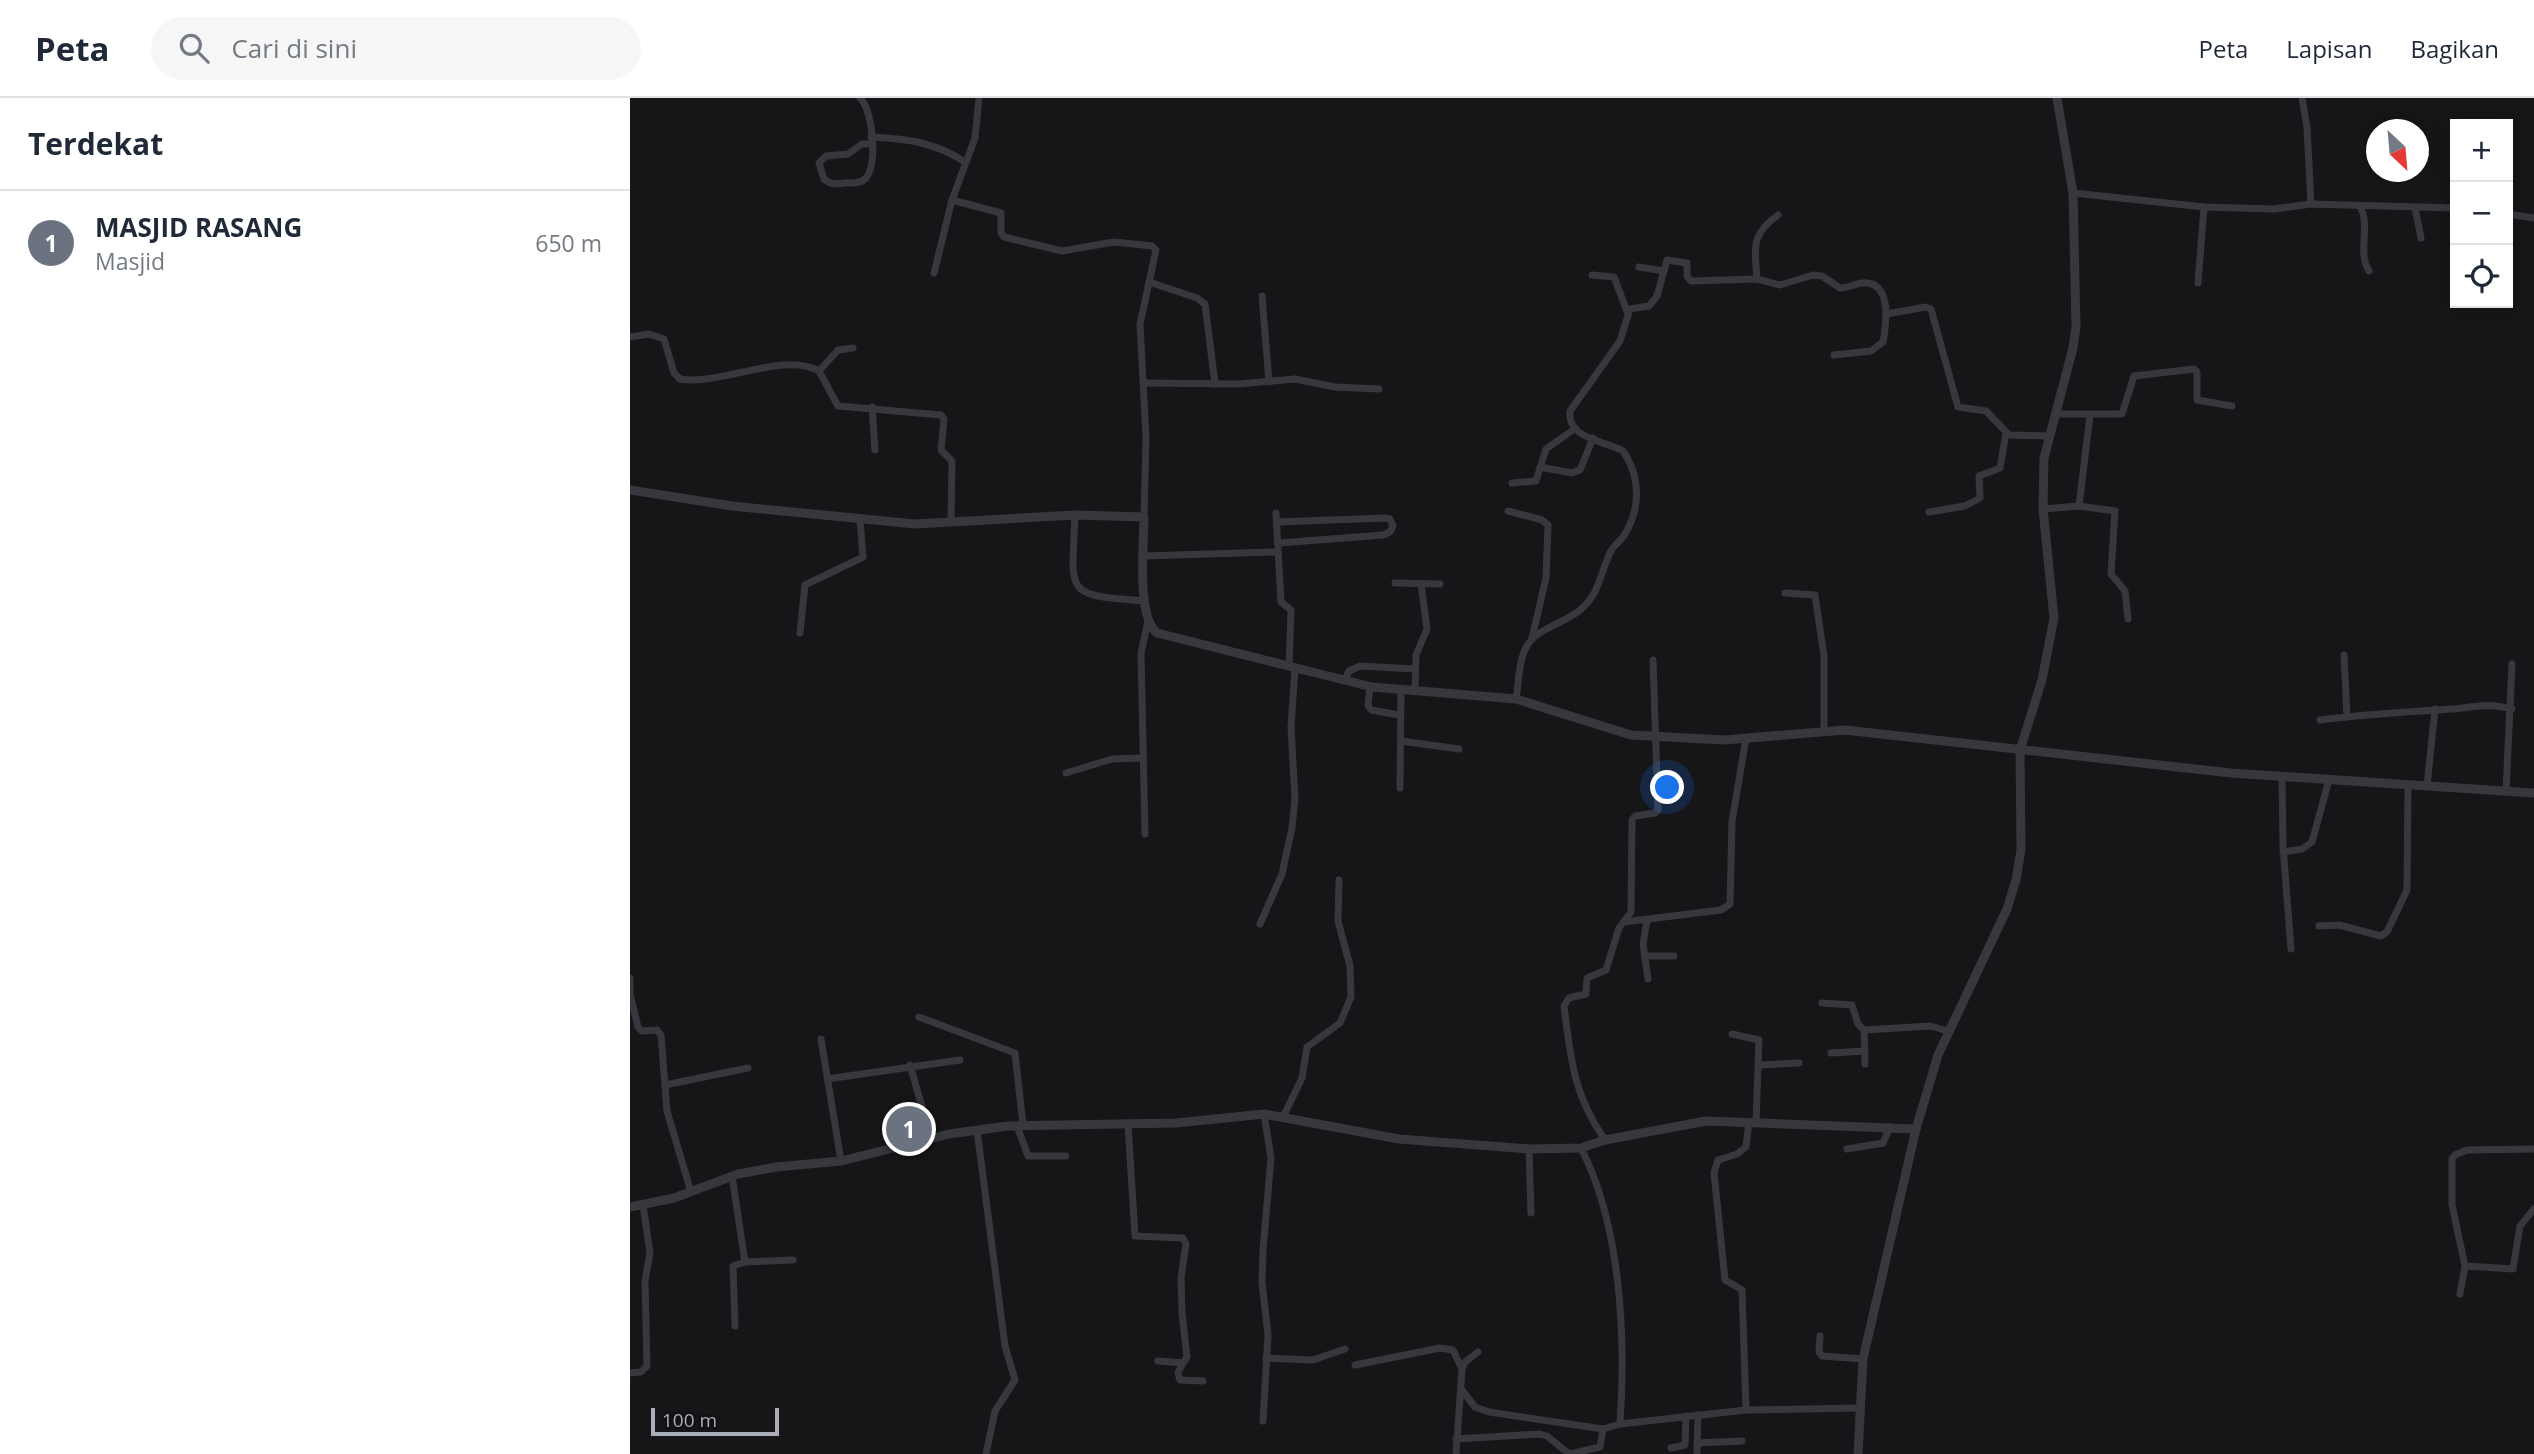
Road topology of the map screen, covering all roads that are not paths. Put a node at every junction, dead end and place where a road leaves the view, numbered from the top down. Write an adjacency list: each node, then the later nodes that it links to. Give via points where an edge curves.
1 (860, 98): 5 (street, via 869,110)
2 (979, 98): 6 (street, via 975,138)
3 (2057, 98): 7 (street)
4 (2302, 98): 9 (street)
5 (871, 140): 5 (street, via 870,168 862,181 832,184 820,174 819,163 825,156 848,154); 6 (street, via 927,142)
6 (965, 162): 8 (street)
7 (2073, 193): 10 (street); 39 (street, via 2076,327)
8 (952, 200): 21 (street); 24 (street, via 1001,212 1004,237 1050,248 1067,251 1114,242 1152,246 1156,257)
9 (2311, 204): 10 (street, via 2274,209); 11 (street)
10 (2204, 206): 25 (street)
11 (2360, 206): 12 (street); 20 (street)
12 (2415, 208): 13 (street); 17 (street)
13 (2450, 208)
14 (1778, 215): 23 (street, via 1758,234)
15 (2513, 215): 16 (street)
16 (2534, 218)
17 (2421, 238)
18 (1639, 267): 19 (street)
19 (1664, 271): 23 (street, via 1667,260 1683,261 1691,281); 28 (street, via 1654,302 1633,307)
20 (2369, 271)
21 (934, 273)
22 (1592, 275): 28 (street, via 1615,277)
23 (1757, 279): 27 (street, via 1780,285 1822,276 1846,288 1867,282 1880,288)
24 (1149, 282): 34 (street, via 1140,324); 35 (street, via 1205,304)
25 (2198, 283)
26 (1262, 296): 33 (street)
27 (1886, 314): 31 (street, via 1881,346); 42 (street, via 1931,309 1958,407 1986,411)
28 (1628, 315): 41 (street, via 1620,341 1570,411)
29 (630, 337): 32 (street, via 649,334 664,340 680,379 797,365)
30 (853, 348): 32 (street, via 838,350)
31 (1834, 355)
32 (819, 371): 38 (street, via 836,405)
33 (1269, 382): 35 (street); 36 (street, via 1306,379 1335,387)
34 (1144, 383): 35 (street); 55 (street)
35 (1215, 384)
36 (1379, 389)
37 (2232, 406): 40 (street, via 2197,400 2194,369 2135,376 2124,414)
38 (872, 407): 45 (street); 58 (street, via 943,416 941,450 952,460)
39 (2057, 414): 40 (street); 43 (street)
40 (2090, 415): 49 (street)
41 (1573, 430): 44 (street); 46 (street, via 1546,449)
42 (2006, 433): 43 (street); 52 (street, via 2000,468 1979,476 1980,498 1965,506)
43 (2049, 436): 50 (street)
44 (1592, 438): 46 (street, via 1580,470 1572,473); 70 (street, via 1623,451 1630,461 1638,492 1635,508 1592,599 1564,622)
45 (875, 450)
46 (1541, 467): 47 (street, via 1536,481)
47 (1512, 483)
48 (630, 490): 56 (street)
49 (2079, 506): 50 (street); 67 (street, via 2115,513 2111,575 2125,591)
50 (2042, 509): 91 (street, via 2054,618)
51 (1508, 511): 70 (street, via 1548,525 1546,578)
52 (1929, 512)
53 (1276, 513): 57 (street)
54 (1074, 516): 55 (street); 58 (street); 66 (street, via 1073,574 1078,588 1086,595)
55 (1144, 517): 61 (street)
56 (860, 520): 58 (street); 69 (street, via 863,557 805,585)
57 (1277, 522): 59 (street); 59 (street, via 1385,518 1393,526 1383,535)
58 (951, 523)
59 (1279, 543): 60 (street)
60 (1276, 552): 61 (street); 74 (street, via 1281,602 1291,610)
61 (1144, 556): 66 (street)
62 (1395, 583): 63 (street)
63 (1421, 584): 64 (street); 75 (street, via 1427,629)
64 (1440, 584)
65 (1785, 593): 86 (street, via 1815,595 1824,656)
66 (1144, 601): 68 (street)
67 (2128, 619)
68 (1148, 621): 74 (street, via 1157,633); 92 (street, via 1141,653)
69 (800, 633)
70 (1532, 639): 80 (street, via 1522,659)
71 (2344, 655): 84 (street)
72 (1653, 660): 87 (street)
73 (2511, 664): 82 (street)
74 (1292, 667): 76 (street); 106 (street, via 1292,828 1283,874)
75 (1414, 669): 76 (street, via 1360,666 1349,671); 79 (street)
76 (1345, 680): 77 (street)
77 (1370, 686): 78 (street); 83 (street, via 1369,708)
78 (1401, 690): 79 (street); 83 (street)
79 (1415, 691): 80 (street)
80 (1516, 699): 87 (street, via 1605,728)
81 (2435, 709): 82 (street, via 2482,703); 84 (street); 97 (street)
82 (2512, 709): 99 (street)
83 (1399, 715): 89 (street)
84 (2347, 717): 85 (street)
85 (2320, 720)
86 (1824, 729): 88 (street); 91 (street)
87 (1658, 737): 88 (street); 105 (street, via 1658,810 1632,820 1631,912)
88 (1746, 738): 104 (street, via 1732,822 1730,904 1721,910)
89 (1401, 741): 90 (street); 98 (street)
90 (1459, 749)
91 (2021, 750): 94 (street); 117 (street, via 2021,850 2016,880 2007,909)
92 (1142, 758): 93 (street, via 1112,759); 101 (street)
93 (1066, 773)
94 (2282, 776): 95 (street); 102 (street)
95 (2329, 780): 96 (street); 102 (street, via 2312,842)
96 (2408, 785): 97 (street); 107 (street, via 2407,890 2388,932 2381,936 2339,925)
97 (2427, 786): 99 (street)
98 (1400, 788)
99 (2506, 791): 100 (street)
100 (2534, 793)
101 (1145, 834)
102 (2283, 852): 108 (street)
103 (1339, 880): 131 (street, via 1338,920 1350,966 1351,997 1340,1023 1307,1047 1301,1078)
104 (1647, 920): 105 (street); 109 (street)
105 (1624, 922): 139 (street, via 1605,972 1587,978 1586,994 1569,998 1564,1006 1583,1105)
106 (1260, 924)
107 (2319, 926)
108 (2291, 948)
109 (1646, 956): 110 (street); 112 (street)
110 (1674, 956)
111 (630, 978): 113 (street)
112 (1648, 979)
113 (630, 992): 129 (street, via 638,1027 661,1035)
114 (1822, 1003): 116 (street, via 1852,1005)
115 (919, 1017): 134 (street, via 1015,1053)
116 (1864, 1030): 117 (street, via 1930,1026); 120 (street)
117 (1948, 1031): 136 (street)
118 (1732, 1034): 126 (street, via 1759,1040)
119 (821, 1040): 128 (street)
120 (1865, 1051): 121 (street); 124 (street)
121 (1831, 1054)
122 (960, 1060): 125 (street)
123 (1799, 1063): 126 (street)
124 (1865, 1063)
125 (911, 1065): 128 (street); 138 (street)
126 (1759, 1065): 132 (street)
127 (748, 1068): 129 (street)
128 (827, 1079): 145 (street)
129 (665, 1084): 147 (street, via 671,1128)
130 (1264, 1114): 131 (street); 133 (street); 160 (street, via 1271,1158 1263,1250)
131 (1283, 1117): 141 (street, via 1399,1139)
132 (1752, 1122): 135 (street); 139 (street, via 1706,1121); 170 (street, via 1746,1147 1718,1160 1714,1173 1725,1280 1742,1290)
133 (1128, 1124): 134 (street); 163 (street, via 1135,1236 1185,1241 1181,1279 1187,1357)
134 (1020, 1126): 137 (street); 144 (street, via 1028,1156)
135 (1890, 1128): 136 (street); 142 (street, via 1882,1143)
136 (1916, 1129): 161 (street)
137 (977, 1130): 138 (street); 181 (street, via 1005,1346 1015,1380 995,1411)
138 (931, 1138): 145 (street)
139 (1605, 1140): 140 (street)
140 (1581, 1148): 141 (street); 174 (street, via 1598,1190 1617,1282)
141 (1530, 1149): 151 (street)
142 (1847, 1149)
143 (2534, 1149): 154 (street, via 2467,1150 2455,1155 2452,1205)
144 (1066, 1156)
145 (841, 1161): 146 (street)
146 (732, 1176): 147 (street); 153 (street)
147 (691, 1192): 148 (street)
148 (643, 1205): 149 (street); 166 (street, via 650,1253 645,1281 647,1366)
149 (630, 1207)
150 (2534, 1209): 154 (street, via 2520,1226 2513,1269)
151 (1531, 1213)
152 (793, 1260): 153 (street)
153 (745, 1262): 156 (street, via 733,1266)
154 (2465, 1266): 155 (street)
155 (2460, 1294)
156 (735, 1326)
157 (1820, 1336): 161 (street, via 1822,1356)
158 (1345, 1349): 160 (street, via 1313,1360)
159 (1478, 1352): 165 (street)
160 (1266, 1358): 173 (street)
161 (1863, 1359): 169 (street)
162 (1157, 1361): 163 (street)
163 (1182, 1363): 167 (street, via 1180,1380)
164 (1355, 1365): 165 (street, via 1440,1348 1452,1350)
165 (1462, 1369): 168 (street)
166 (630, 1373)
167 (1203, 1381)
168 (1461, 1385): 175 (street, via 1475,1408); 176 (street)
169 (1859, 1408): 170 (street); 185 (street)
170 (1745, 1410): 171 (street)
171 (1698, 1415): 172 (street); 178 (street)
172 (1686, 1416): 174 (street); 179 (street, via 1685,1445)
173 (1263, 1421)
174 (1620, 1424): 175 (street)
175 (1603, 1429): 180 (street)
176 (1456, 1439): 182 (street); 183 (street, via 1540,1434)
177 (1742, 1441): 178 (street)
178 (1697, 1443): 184 (street)
179 (1671, 1448)
180 (1601, 1451): 183 (street)
181 (986, 1454)
182 (1456, 1454)
183 (1570, 1454)
184 (1697, 1454)
185 (1858, 1454)

